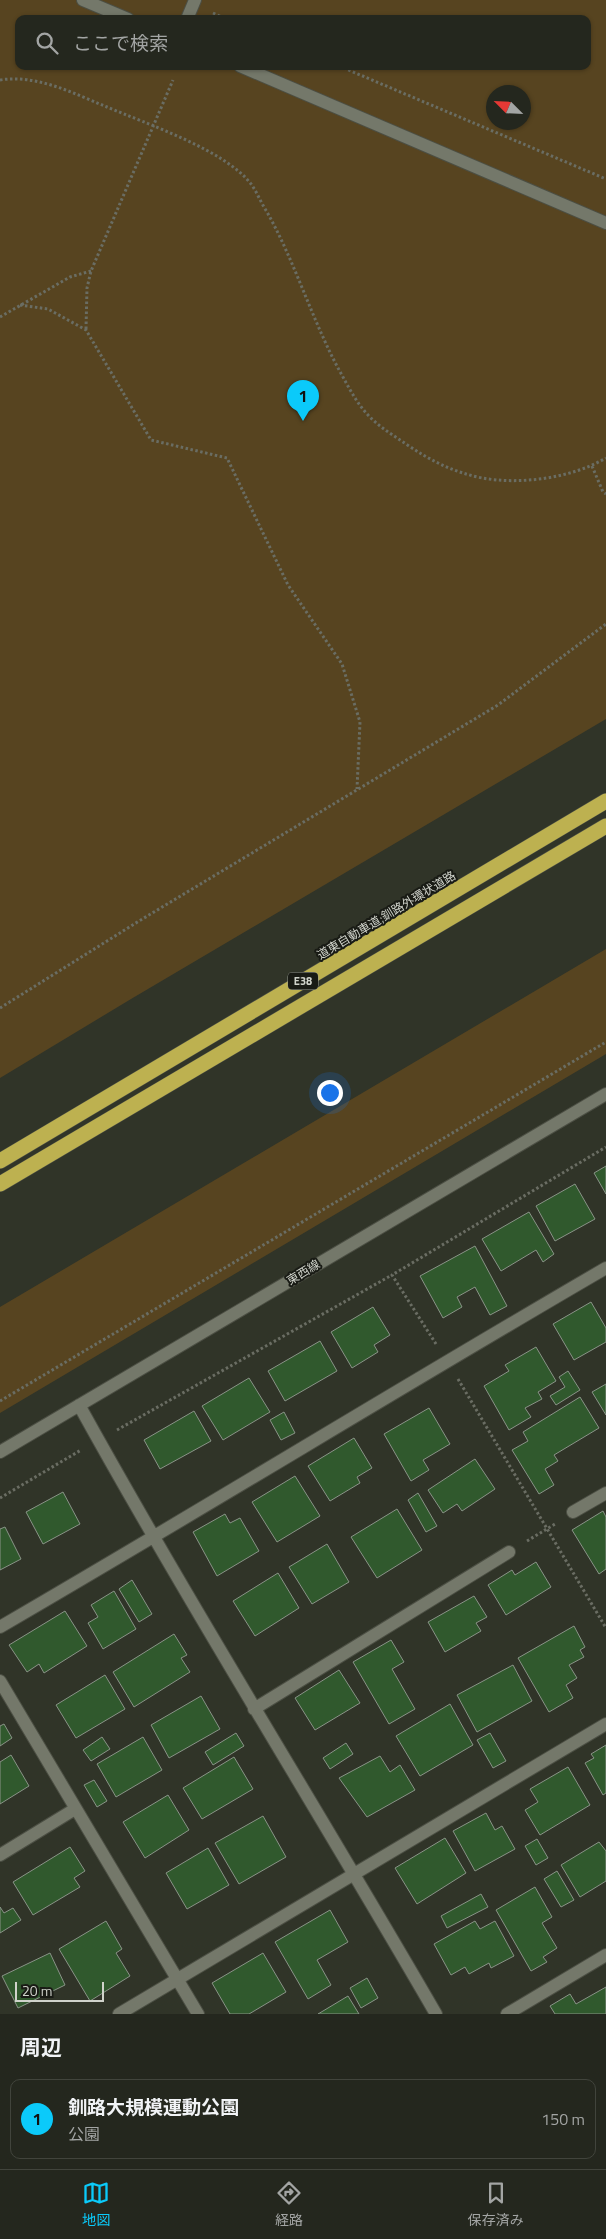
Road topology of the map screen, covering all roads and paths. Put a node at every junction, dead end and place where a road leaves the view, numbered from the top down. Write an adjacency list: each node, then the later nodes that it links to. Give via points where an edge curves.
1 (84, 0): 3 (street)
2 (195, 0): 4 (street)
3 (119, 15)
4 (189, 15)
5 (249, 70): 11 (street)
6 (348, 70): 10 (path)
7 (0, 80): 9 (path, via 34,81 56,86)
8 (173, 80): 9 (path)
9 (154, 126): 12 (path); 17 (path, via 222,158 250,183 283,241 320,334 351,393 369,416 387,431 438,464 460,473 498,480 536,480)
10 (606, 179)
11 (606, 223)
12 (91, 271): 13 (path, via 70,277); 15 (path, via 87,288)
13 (20, 305): 14 (path); 15 (path, via 48,309)
14 (0, 317)
15 (86, 330): 20 (path, via 151,440 227,458 288,584 342,664 360,722)
16 (606, 458): 17 (path)
17 (592, 466): 18 (path)
18 (606, 494)
19 (606, 624): 20 (path, via 498,705)
20 (358, 789): 23 (path)
21 (606, 801): 27 (highway, 道東自動車道;釧路外環状道路 / E38)
22 (606, 826): 28 (highway, E38)
23 (0, 1008)
24 (606, 1042): 32 (path)
25 (606, 1094): 33 (street, 東西線)
26 (606, 1147): 30 (path)
27 (0, 1161)
28 (0, 1184)
29 (606, 1268): 31 (street)
30 (392, 1275): 31 (path); 34 (path)
31 (446, 1361): 39 (path); 40 (street)
32 (0, 1401)
33 (79, 1405): 34 (street); 35 (street, 東西線)
34 (98, 1440): 37 (path); 40 (street)
35 (0, 1452)
36 (606, 1493): 38 (street)
37 (0, 1498)
38 (574, 1512): 39 (path)
39 (548, 1528): 41 (path); 43 (path)
40 (153, 1538): 42 (street); 45 (street)
41 (509, 1552): 45 (street)
42 (0, 1627)
43 (606, 1628)
44 (0, 1681): 47 (street)
45 (254, 1708): 49 (street)
46 (606, 1724): 49 (street)
47 (75, 1809): 48 (street); 51 (street)
48 (0, 1855)
49 (354, 1874): 51 (street); 54 (street)
50 (606, 1955): 55 (street)
51 (177, 1979): 52 (street); 53 (street)
52 (119, 2014)
53 (198, 2014)
54 (436, 2014)
55 (507, 2014)

